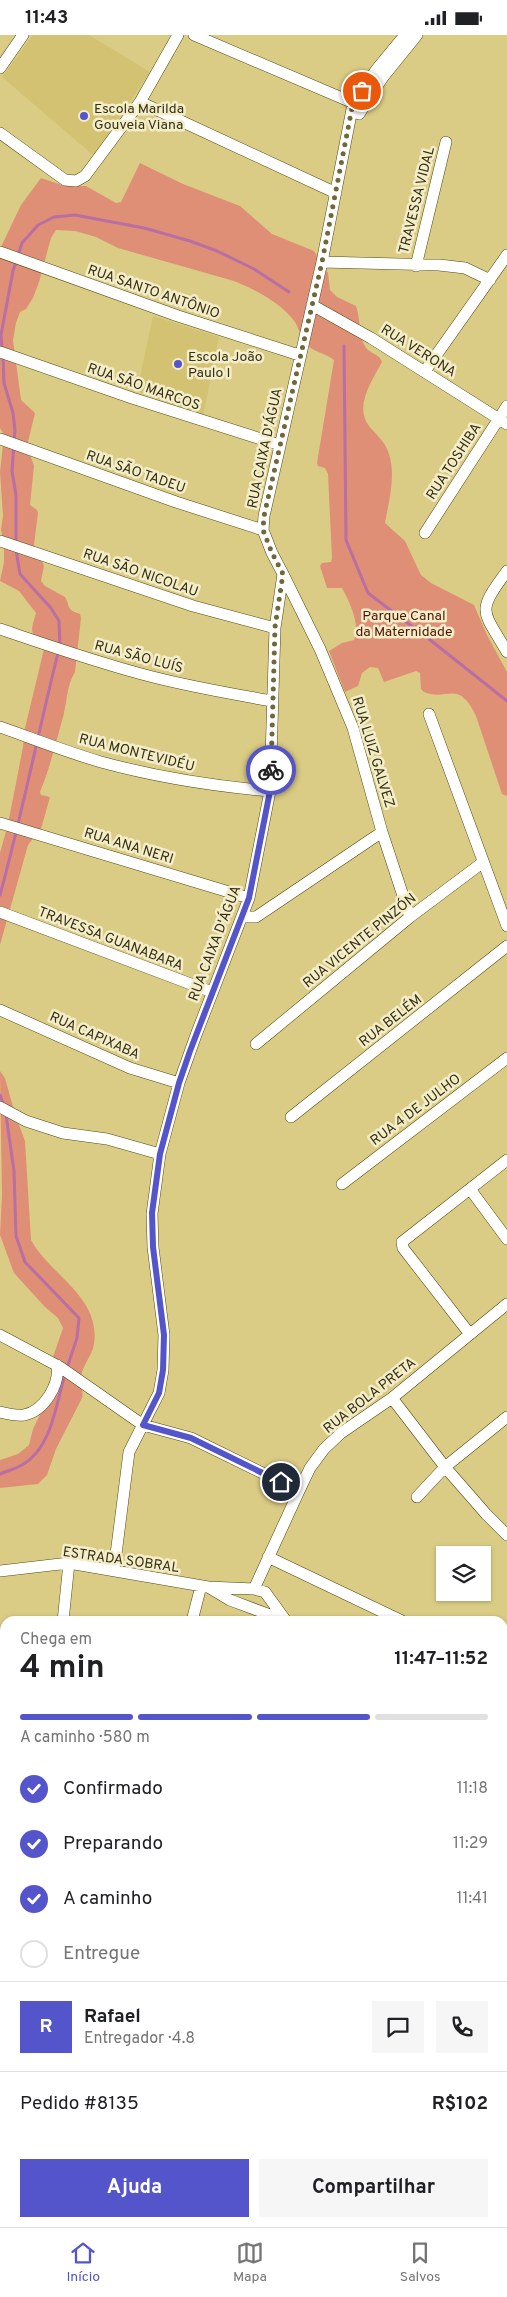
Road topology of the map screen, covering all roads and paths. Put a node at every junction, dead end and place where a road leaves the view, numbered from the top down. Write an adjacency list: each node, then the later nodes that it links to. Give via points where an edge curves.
1 (22, 35): 6 (street)
2 (178, 35): 9 (street)
3 (194, 35): 8 (street)
4 (405, 35): 7 (street, RUA CAIXA D'ÁGUA)
5 (417, 35): 10 (street, RUA CAIXA D'ÁGUA)
6 (0, 67)
7 (370, 78): 8 (street, via 347,95); 10 (street, RUA CAIXA D'ÁGUA)
8 (332, 95): 10 (street)
9 (140, 103): 11 (street, via 85,176 76,181 65,180); 13 (street)
10 (358, 105): 13 (street, RUA CAIXA D'ÁGUA)
11 (0, 133)
12 (446, 142): 17 (street, TRAVESSA VIDAL)
13 (336, 193): 16 (street, RUA CAIXA D'ÁGUA)
14 (2, 253): 21 (street, RUA SANTO ANTÔNIO)
15 (507, 255): 18 (street)
16 (322, 262): 17 (street); 19 (street, RUA CAIXA D'ÁGUA)
17 (416, 265): 18 (street, via 465,268)
18 (490, 280): 22 (street)
19 (312, 305): 21 (street, RUA CAIXA D'ÁGUA); 22 (street, RUA VERONA)
20 (4, 353): 26 (street, RUA SÃO MARCOS)
21 (299, 355): 26 (street, RUA CAIXA D'ÁGUA)
22 (425, 371): 24 (street, RUA VERONA)
23 (507, 406): 24 (street, RUA TOSHIBA)
24 (502, 421): 28 (street, RUA TOSHIBA)
25 (2, 440): 27 (street, RUA SÃO TADEU)
26 (280, 445): 27 (street, RUA CAIXA D'ÁGUA)
27 (263, 530): 31 (street, RUA CAIXA D'ÁGUA)
28 (424, 533)
29 (4, 542): 32 (street, RUA SÃO NICOLAU, via 193,606)
30 (507, 571): 34 (street, via 484,605 486,616)
31 (283, 574): 32 (street, RUA CAIXA D'ÁGUA); 40 (street, RUA LUIZ GALVEZ, via 347,713)
32 (275, 627): 35 (street, RUA CAIXA D'ÁGUA)
33 (0, 629): 35 (street, RUA SÃO LUÍS, via 152,677)
34 (506, 649)
35 (272, 701): 38 (street, RUA CAIXA D'ÁGUA)
36 (429, 714): 41 (street)
37 (0, 727): 38 (street, RUA MONTEVIDÉU, via 102,762 220,787)
38 (270, 791): 42 (street, RUA CAIXA D'ÁGUA)
39 (4, 824): 42 (street, RUA ANA NERI)
40 (382, 832): 45 (street, via 256,917); 46 (street, RUA LUIZ GALVEZ)
41 (482, 863): 43 (street); 46 (street, RUA VICENTE PINZÓN)
42 (249, 898): 45 (street, RUA CAIXA D'ÁGUA)
43 (505, 911): 47 (street)
44 (3, 913): 49 (street, TRAVESSA GUANABARA)
45 (243, 917): 49 (street, RUA CAIXA D'ÁGUA)
46 (410, 917): 51 (street, RUA VICENTE PINZÓN)
47 (507, 926)
48 (507, 946): 55 (street, RUA BELÉM)
49 (212, 992): 53 (street, RUA CAIXA D'ÁGUA)
50 (0, 1010): 53 (street, RUA CAPIXABA, via 130,1068)
51 (256, 1044)
52 (507, 1058): 58 (street, RUA 4 DE JULHO)
53 (179, 1083): 56 (street, RUA CAIXA D'ÁGUA)
54 (0, 1107): 56 (street, via 63,1133 107,1139)
55 (291, 1117)
56 (160, 1154): 68 (street, RUA CAIXA D'ÁGUA, via 152,1213 164,1335 163,1370 159,1393)
57 (507, 1161): 59 (street)
58 (342, 1184)
59 (470, 1189): 60 (street); 62 (street, via 402,1242)
60 (507, 1239)
61 (507, 1304): 62 (street, RUA BOLA PRETA)
62 (470, 1333): 65 (street, RUA BOLA PRETA)
63 (0, 1335): 64 (street)
64 (59, 1366): 66 (street, via 54,1388 31,1413); 68 (street)
65 (392, 1398): 69 (street); 70 (street, RUA BOLA PRETA, via 324,1449)
66 (0, 1412)
67 (507, 1417): 69 (street)
68 (143, 1425): 70 (street, via 191,1438); 75 (street, RUA CAIXA D'ÁGUA, via 129,1452)
69 (445, 1467): 71 (street); 72 (street)
70 (299, 1491): 73 (street, RUA BOLA PRETA)
71 (417, 1497)
72 (505, 1531)
73 (268, 1557): 79 (street, RUA BOLA PRETA); 87 (street)
74 (69, 1563): 75 (street, ESTRADA SOBRAL); 76 (street, ESTRADA SOBRAL); 83 (street)
75 (114, 1570): 77 (street, ESTRADA SOBRAL)
76 (0, 1571)
77 (205, 1587): 78 (street, ESTRADA SOBRAL); 81 (street, ESTRADA SOBRAL); 84 (street)
78 (236, 1588): 79 (street, ESTRADA SOBRAL); 81 (street)
79 (254, 1589): 80 (street, ESTRADA SOBRAL, via 265,1592)
80 (269, 1598): 82 (street); 86 (street, ESTRADA SOBRAL)
81 (230, 1601): 82 (street, ESTRADA SOBRAL)
82 (262, 1612): 85 (street, ESTRADA SOBRAL)
83 (64, 1616)
84 (194, 1616)
85 (273, 1616)
86 (282, 1616)
87 (392, 1616)

